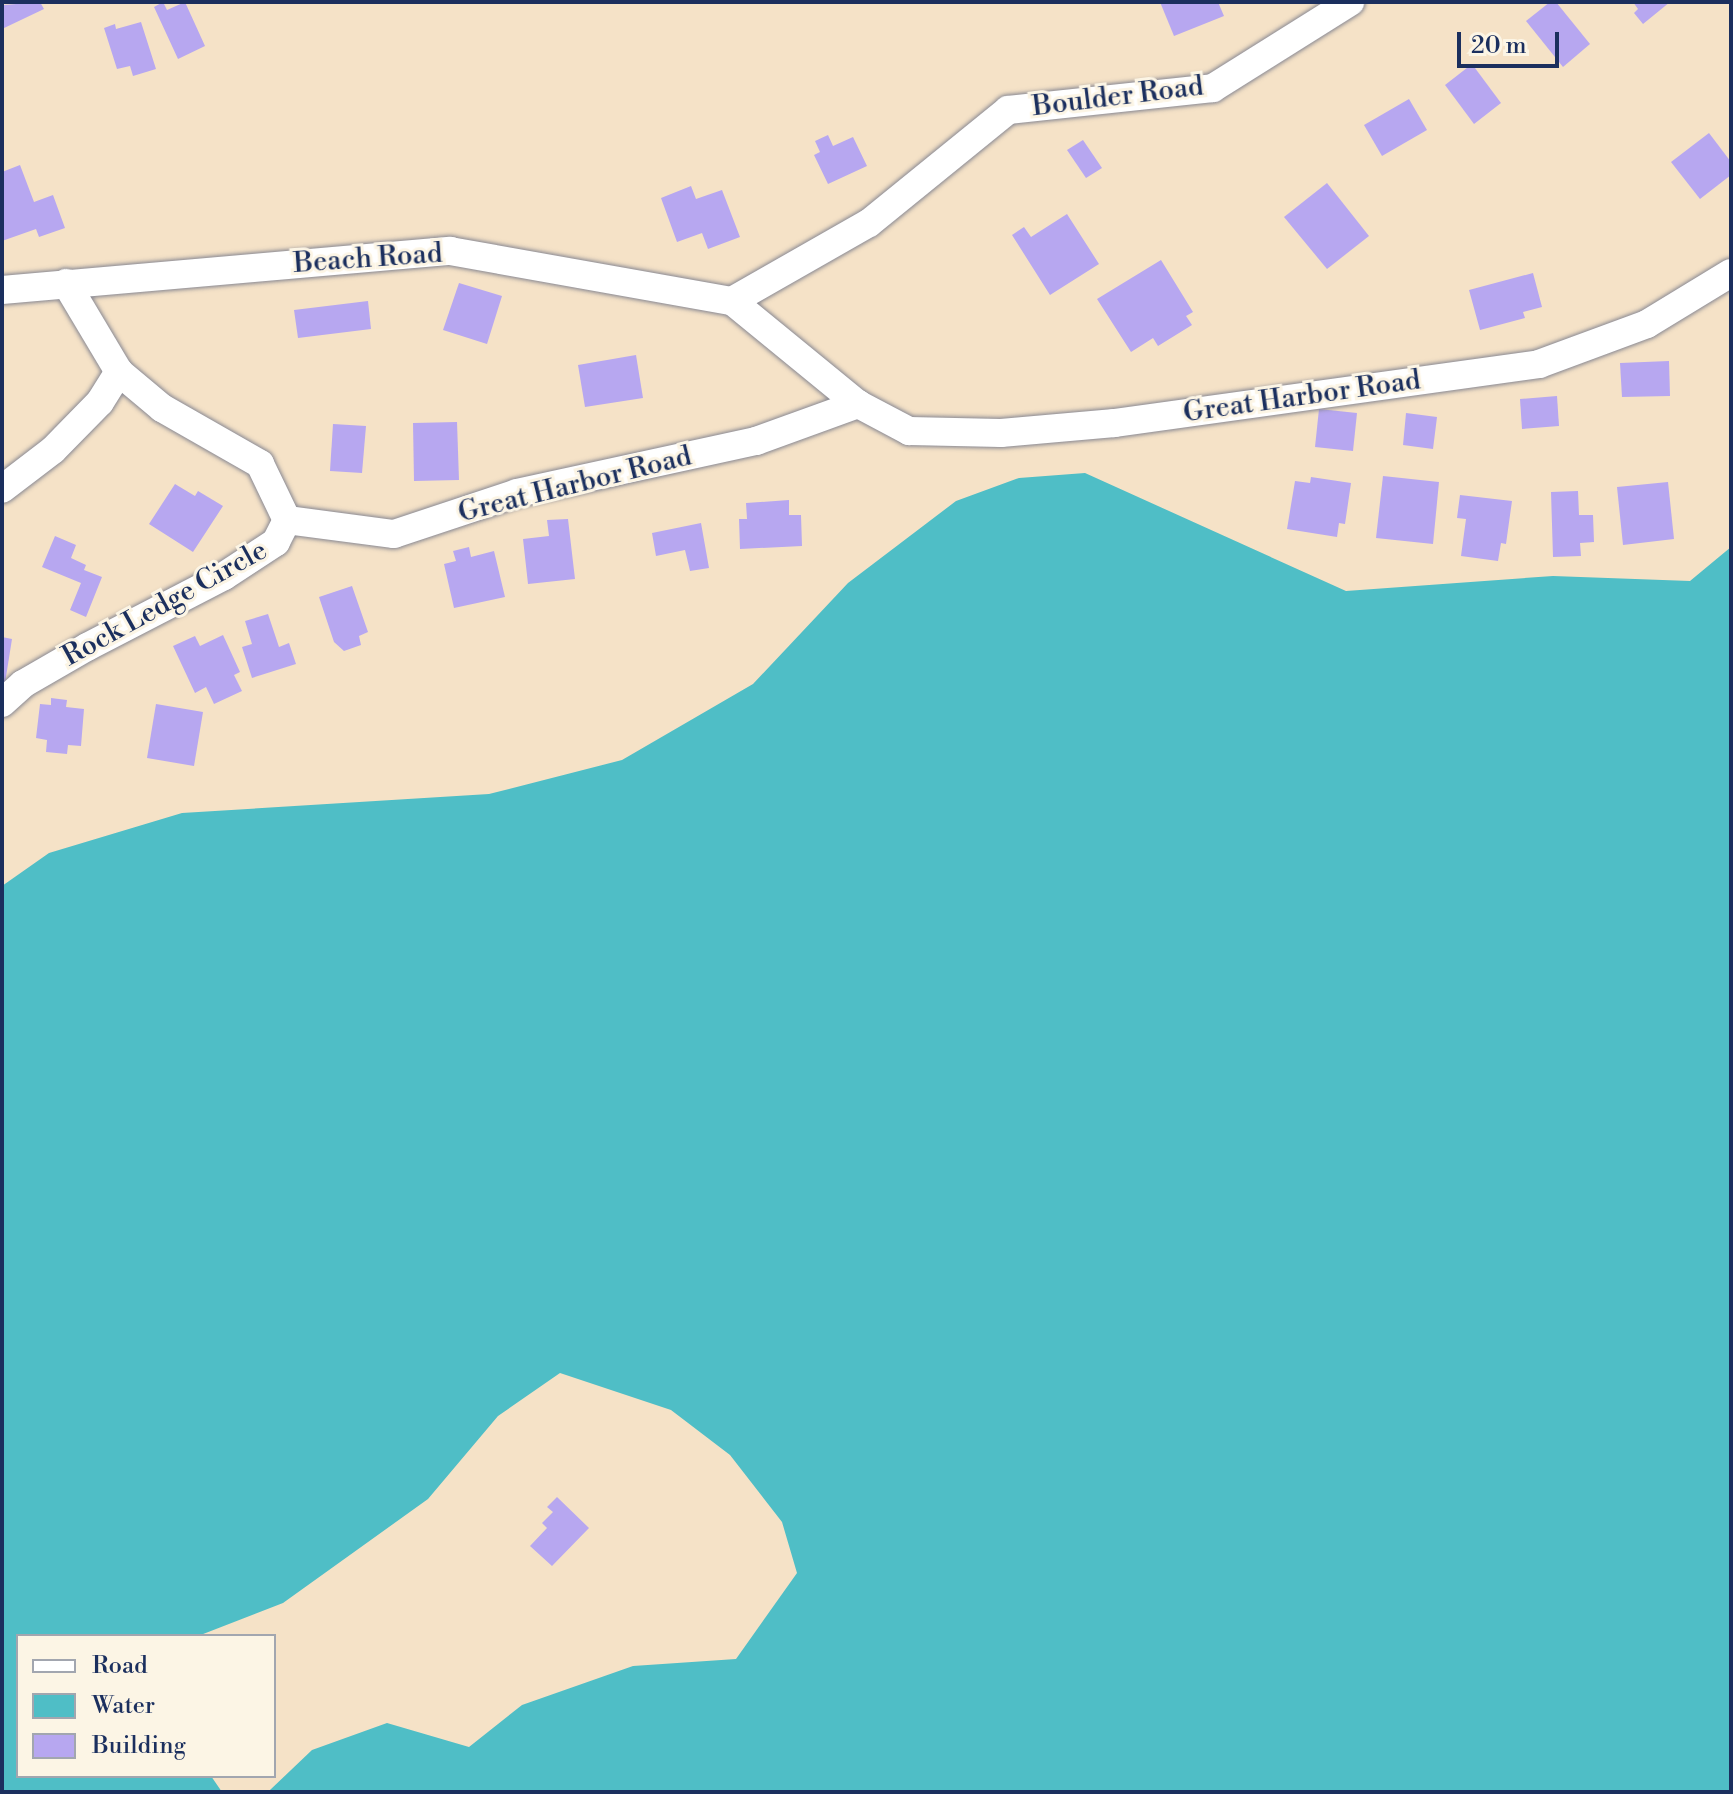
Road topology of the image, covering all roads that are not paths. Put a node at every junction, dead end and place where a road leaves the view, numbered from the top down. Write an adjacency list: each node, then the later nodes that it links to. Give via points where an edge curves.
1 (1350, 2): 5 (street, Boulder Road, via 1213,88 1008,110 869,223)
2 (1731, 273): 7 (street, Great Harbor Road, via 1647,324 1539,364 1115,423 1001,433 909,431)
3 (66, 283): 4 (street, Beach Road); 5 (street, Beach Road, via 450,251); 6 (street, Rock Ledge Circle)
4 (2, 290)
5 (732, 301): 7 (street, Great Harbor Road)
6 (119, 372): 8 (street, via 100,402 53,450); 9 (street, Rock Ledge Circle, via 162,408 260,464)
7 (858, 404): 9 (street, Great Harbor Road, via 756,441 517,493 394,534)
8 (2, 489)
9 (287, 520): 10 (street, Rock Ledge Circle, via 276,542 224,576 87,647 23,684)
10 (2, 703)

